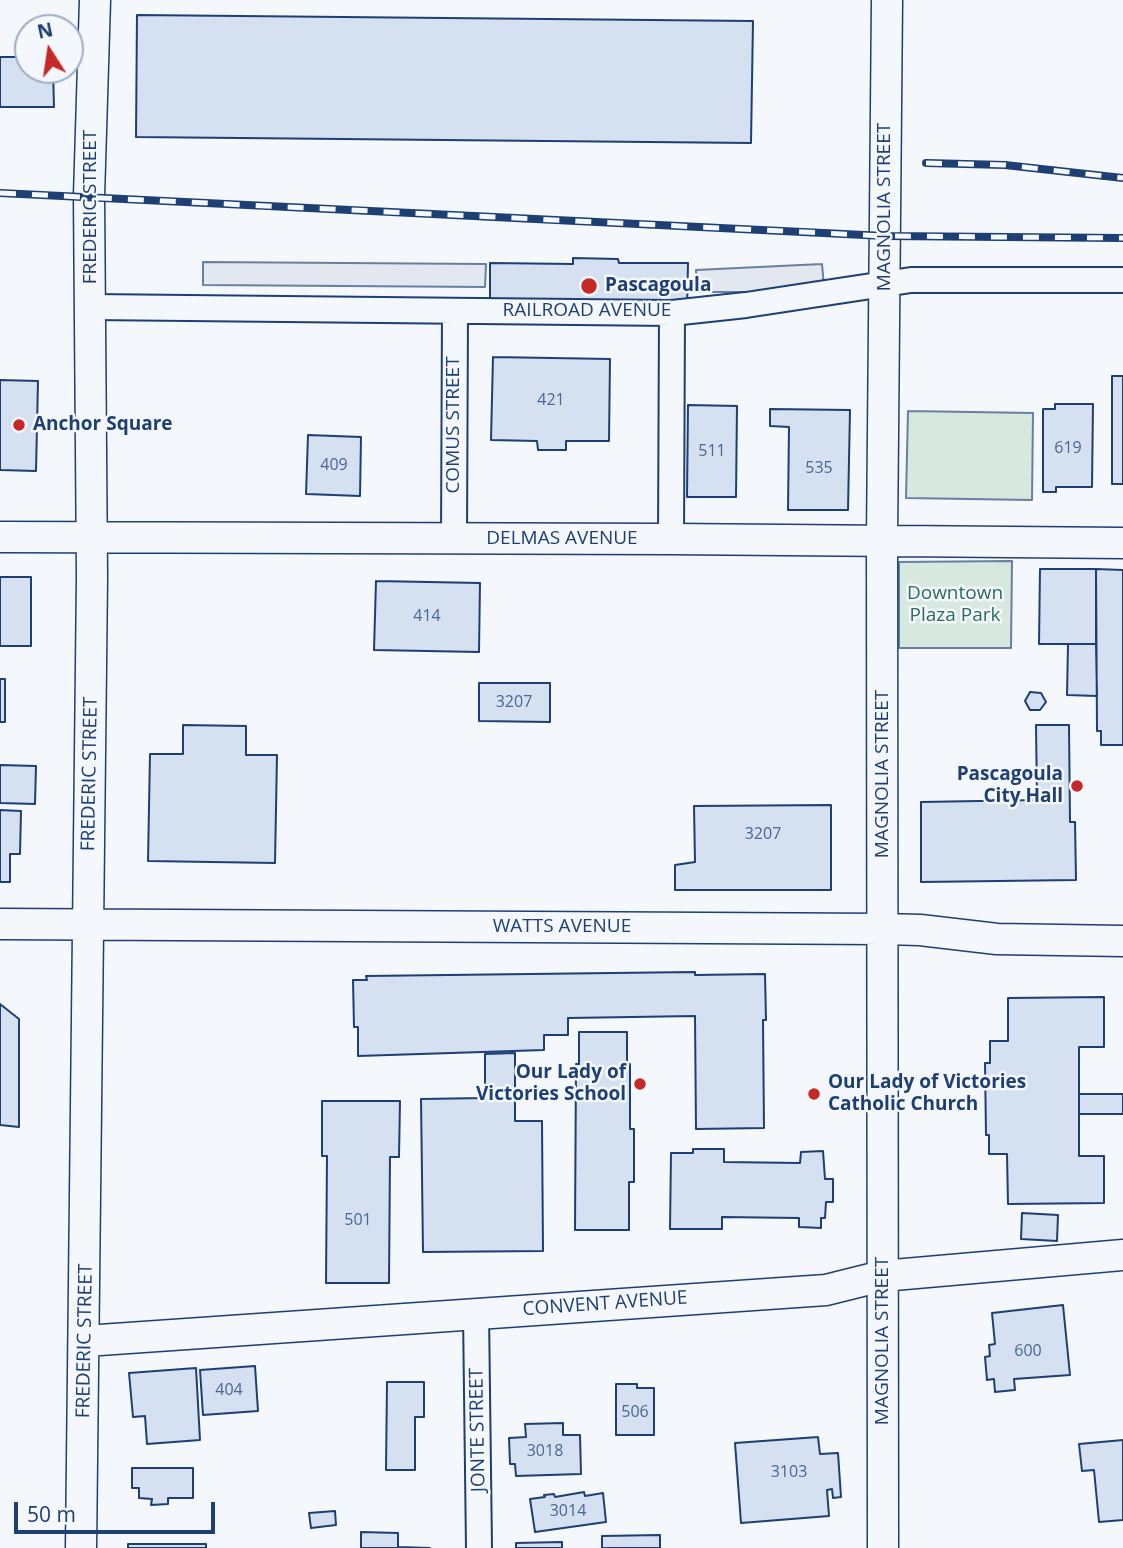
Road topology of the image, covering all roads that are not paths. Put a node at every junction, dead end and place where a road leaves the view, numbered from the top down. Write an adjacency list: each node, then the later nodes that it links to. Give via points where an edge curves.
1 (95, 0): 5 (street, FREDERIC STREET)
2 (887, 0): 4 (street, MAGNOLIA STREET)
3 (1123, 280): 4 (street, RAILROAD AVENUE)
4 (885, 282): 7 (street, RAILROAD AVENUE); 12 (street, MAGNOLIA STREET)
5 (91, 307): 6 (street, RAILROAD AVENUE); 9 (street, FREDERIC STREET)
6 (455, 311): 7 (street, RAILROAD AVENUE); 10 (street, COMUS STREET)
7 (672, 313): 11 (street)
8 (0, 537): 9 (street, DELMAS AVENUE)
9 (92, 538): 10 (street, DELMAS AVENUE); 15 (street, FREDERIC STREET)
10 (454, 538): 11 (street, DELMAS AVENUE)
11 (671, 539): 12 (street, DELMAS AVENUE)
12 (882, 540): 13 (street, DELMAS AVENUE); 16 (street, MAGNOLIA STREET)
13 (1123, 543)
14 (0, 924): 15 (street, WATTS AVENUE)
15 (88, 925): 16 (street, WATTS AVENUE); 21 (street, FREDERIC STREET)
16 (883, 929): 17 (street, WATTS AVENUE, via 997,939); 19 (street, MAGNOLIA STREET)
17 (1123, 941)
18 (1123, 1255): 19 (street, CONVENT AVENUE)
19 (882, 1276): 20 (street, CONVENT AVENUE, via 826,1290); 24 (street, MAGNOLIA STREET)
20 (476, 1313): 21 (street, CONVENT AVENUE); 23 (street, JONTE STREET)
21 (85, 1341): 22 (street, FREDERIC STREET)
22 (81, 1548)
23 (479, 1548)
24 (883, 1548)

